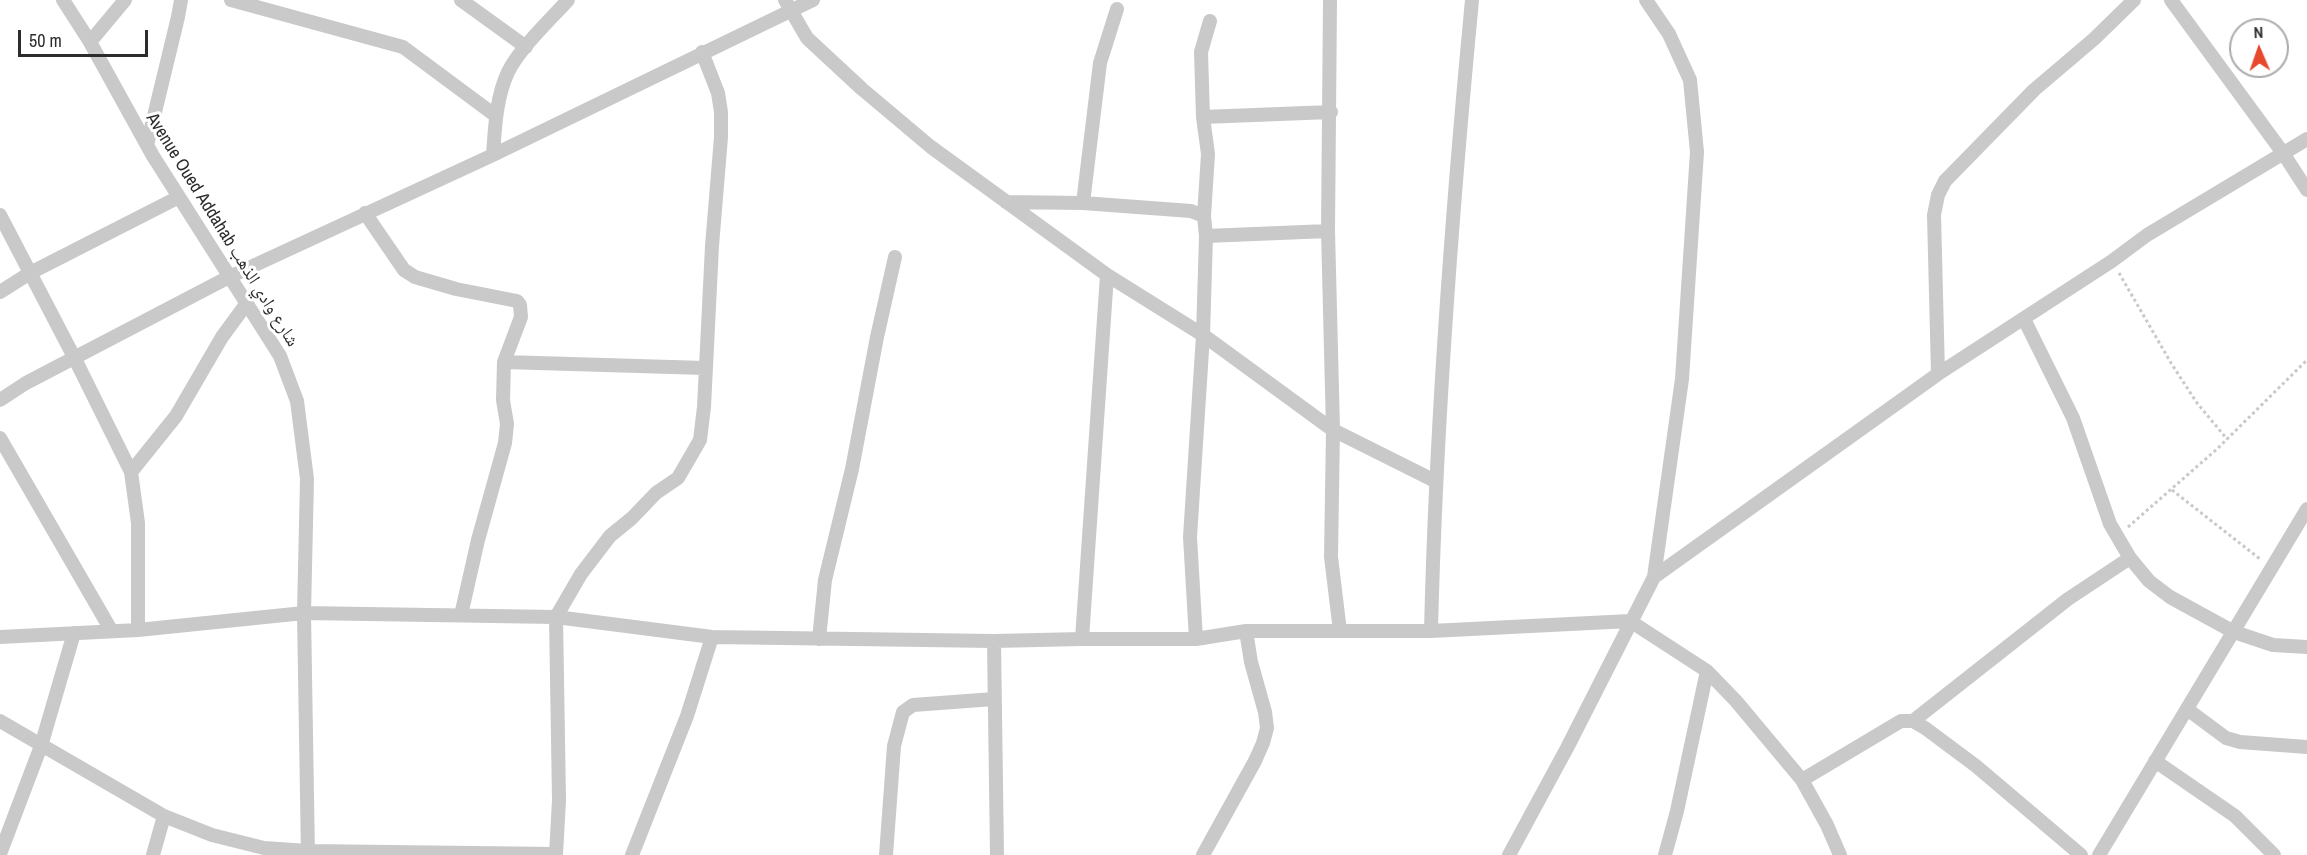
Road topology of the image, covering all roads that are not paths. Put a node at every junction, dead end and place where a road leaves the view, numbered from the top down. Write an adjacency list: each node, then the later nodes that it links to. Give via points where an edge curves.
1 (63, 0): 16 (street, Avenue Oued Addahab شارع وادي الذهب)
2 (125, 0): 16 (street)
3 (181, 0): 23 (street)
4 (231, 0): 20 (street, via 403,47)
5 (461, 0): 17 (street)
6 (568, 0): 17 (street)
7 (813, 0): 13 (street)
8 (1330, 0): 19 (street)
9 (1472, 0): 51 (street)
10 (1646, 0): 54 (street, via 1669,34 1690,80 1697,152 1682,379)
11 (2134, 0): 46 (street, via 2034,90 1945,181 1934,215)
12 (2170, 0): 24 (street)
13 (788, 5): 18 (street); 28 (street, via 807,38 862,89 931,147)
14 (1117, 9): 29 (street, via 1100,63)
15 (1210, 21): 21 (street, via 1201,52)
16 (90, 42): 23 (street, Avenue Oued Addahab شارع وادي الذهب)
17 (526, 47): 20 (street, via 508,71)
18 (702, 52): 25 (street); 45 (street, via 721,112)
19 (1331, 112): 21 (street); 33 (street)
20 (496, 116): 25 (street)
21 (1203, 117): 32 (street, via 1208,154)
22 (2307, 139): 24 (street)
23 (147, 145): 27 (street, Avenue Oued Addahab شارع وادي الذهب)
24 (2283, 153): 26 (street); 41 (street, via 2147,235)
25 (493, 155): 30 (street)
26 (2307, 190)
27 (179, 196): 36 (street); 38 (street, Avenue Oued Addahab شارع وادي الذهب)
28 (1006, 202): 29 (street); 37 (street)
29 (1083, 203): 32 (street, via 1191,211)
30 (364, 213): 38 (street); 44 (street, via 404,270 415,277 520,305 521,317)
31 (0, 215): 36 (street)
32 (1204, 216): 34 (street)
33 (1328, 231): 34 (street); 48 (street)
34 (1206, 236): 42 (street)
35 (895, 257): 68 (street, via 825,580)
36 (30, 273): 39 (street); 43 (street)
37 (1107, 274): 42 (street); 69 (street)
38 (229, 277): 40 (street, Avenue Oued Addahab شارع وادي الذهب); 43 (street)
39 (0, 292)
40 (248, 303): 50 (street, via 222,337 176,416); 55 (street, Avenue Oued Addahab شارع وادي الذهب, via 280,356 297,401 307,479)
41 (2024, 319): 46 (street); 53 (street, via 2073,418 2110,524)
42 (1203, 335): 48 (street); 70 (street, via 1190,537)
43 (75, 359): 47 (street); 50 (street)
44 (504, 362): 45 (street); 56 (street, via 505,443)
45 (705, 368): 57 (street, via 700,440 692,456 678,478 610,536 581,574)
46 (1938, 374): 54 (street)
47 (0, 400)
48 (1333, 430): 51 (street); 62 (street, via 1331,557)
49 (0, 438): 59 (street)
50 (130, 472): 60 (street, via 138,523)
51 (1435, 481): 63 (street)
52 (2307, 509): 64 (street)
53 (2130, 558): 64 (street, via 2170,597); 77 (street, via 2068,599)
54 (1654, 577): 58 (street)
55 (303, 614): 56 (street); 60 (street); 83 (street, Avenue Oued Addahab شارع وادي الذهب)
56 (461, 615): 57 (street)
57 (556, 617): 67 (street); 86 (street)
58 (1630, 621): 63 (street); 73 (street); 91 (street)
59 (111, 630): 60 (street); 65 (street)
60 (138, 630)
61 (1246, 631): 62 (street); 70 (street); 90 (street, via 1267,728 1255,761)
62 (1340, 631): 63 (street)
63 (1431, 631)
64 (2234, 632): 72 (street, via 2273,645); 75 (street)
65 (74, 633): 66 (street); 78 (street)
66 (0, 637)
67 (712, 637): 68 (street); 87 (street, via 687,716)
68 (819, 639): 71 (street)
69 (1082, 639): 70 (street); 71 (street)
70 (1196, 639)
71 (994, 641): 74 (street)
72 (2307, 647)
73 (1707, 671): 81 (street); 92 (street)
74 (994, 699): 88 (street, via 913,705 903,712 894,746); 89 (street)
75 (2187, 710): 79 (street, via 2226,738); 80 (street)
76 (0, 721): 78 (street)
77 (1913, 721): 81 (street, via 1901,721); 94 (street, via 1976,766)
78 (41, 746): 82 (street); 84 (street)
79 (2307, 747)
80 (2155, 761): 95 (street); 96 (street, via 2235,816)
81 (1802, 780): 93 (street)
82 (164, 816): 83 (street, via 212,835 264,848); 85 (street)
83 (308, 853): 86 (street)
84 (0, 854)
85 (153, 855)
86 (556, 855)
87 (632, 855)
88 (886, 855)
89 (998, 855)
90 (1203, 855)
91 (1509, 855)
92 (1665, 855)
93 (1840, 855)
94 (2081, 855)
95 (2099, 855)
96 (2274, 855)

